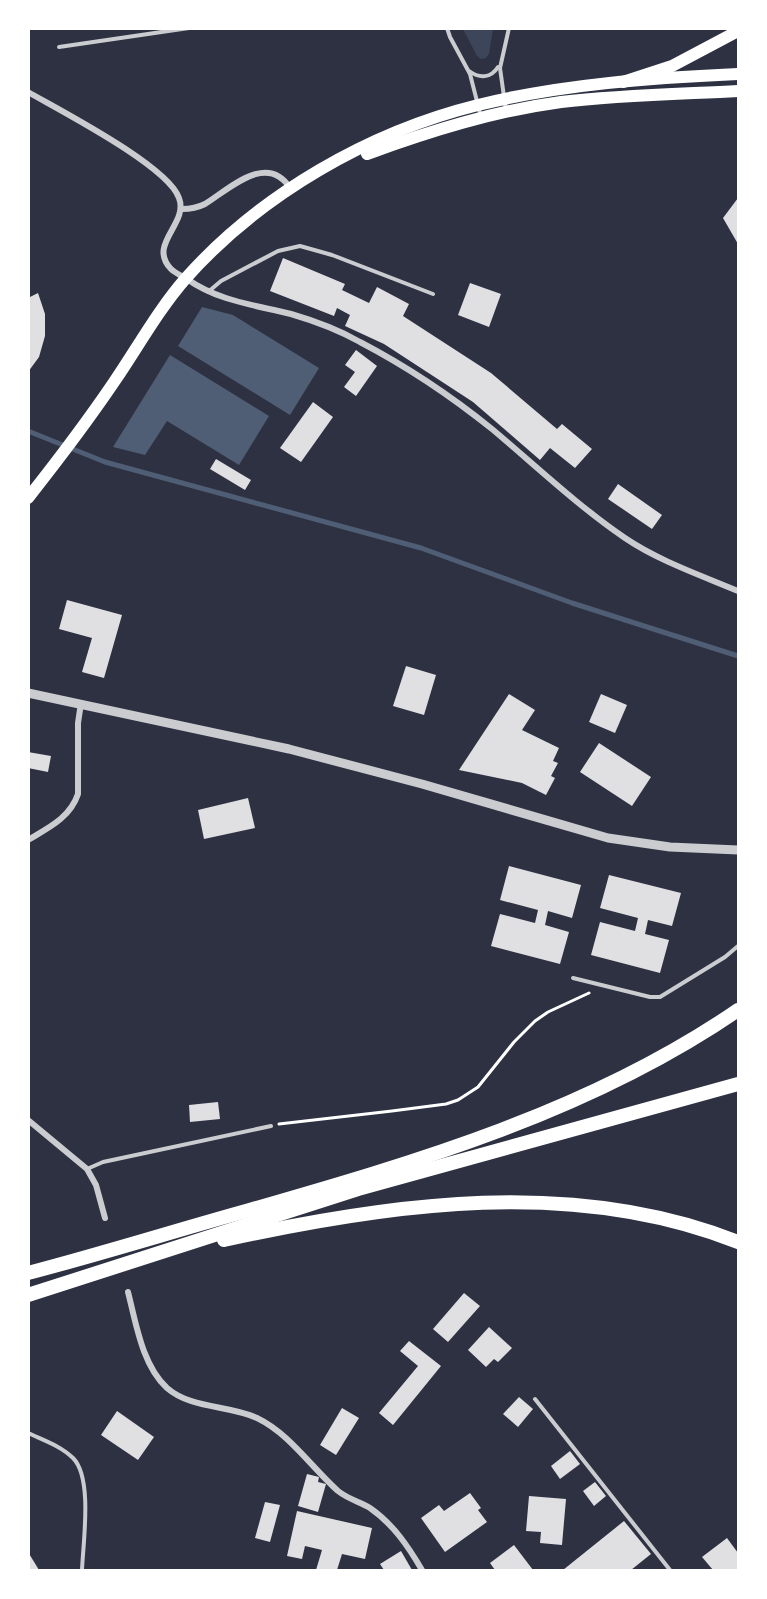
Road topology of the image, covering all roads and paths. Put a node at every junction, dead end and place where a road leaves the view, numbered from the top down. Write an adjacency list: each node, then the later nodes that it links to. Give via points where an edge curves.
1 (189, 28): 5 (lane)
2 (447, 28): 7 (lane)
3 (509, 28): 6 (lane)
4 (738, 31): 9 (main road, via 672,66)
5 (59, 47)
6 (500, 63): 7 (lane, via 487,76 476,76); 12 (lane)
7 (467, 68): 13 (lane)
8 (738, 74): 9 (main road)
9 (623, 82): 12 (main road, via 542,92)
10 (738, 91): 12 (main road)
11 (28, 92): 15 (street, via 157,171 176,189)
12 (505, 106): 13 (main road)
13 (480, 111): 14 (main road)
14 (290, 188): 15 (street, via 281,176 263,174 236,181 204,204); 16 (main road, via 228,238)
15 (182, 209): 16 (street, via 164,242 163,252 172,270)
16 (186, 279): 17 (street); 19 (main road, via 159,312 81,430)
17 (208, 292): 18 (lane, via 221,281 284,248 300,246); 20 (street, via 320,323 365,344 463,407 626,538 673,564)
18 (432, 294)
19 (28, 498)
20 (738, 591)
21 (28, 693): 22 (street)
22 (81, 703): 23 (street, via 75,804 59,821); 24 (street, via 289,749 608,838 670,848)
23 (28, 840)
24 (738, 850)
25 (738, 946): 27 (lane, via 660,997)
26 (573, 978): 27 (lane)
27 (594, 983): 31 (path, via 583,997 535,1021 478,1087 458,1100)
28 (738, 1010): 35 (highway, via 683,1047 637,1071 514,1125 344,1183)
29 (738, 1084): 33 (highway)
30 (28, 1120): 32 (street)
31 (271, 1126): 32 (lane, via 103,1162)
32 (87, 1169): 34 (street)
33 (357, 1189): 35 (highway); 37 (highway)
34 (105, 1218)
35 (141, 1240): 38 (highway)
36 (738, 1242): 37 (highway, via 689,1224 615,1209 501,1201 419,1206 335,1218)
37 (142, 1257): 40 (highway)
38 (28, 1273)
39 (128, 1292): 44 (street, via 150,1365 168,1389 273,1428 338,1491 384,1518)
40 (31, 1295)
41 (536, 1399): 45 (lane)
42 (28, 1433): 43 (lane, via 64,1451 80,1467 85,1497)
43 (82, 1570)
44 (422, 1570)
45 (670, 1570)

